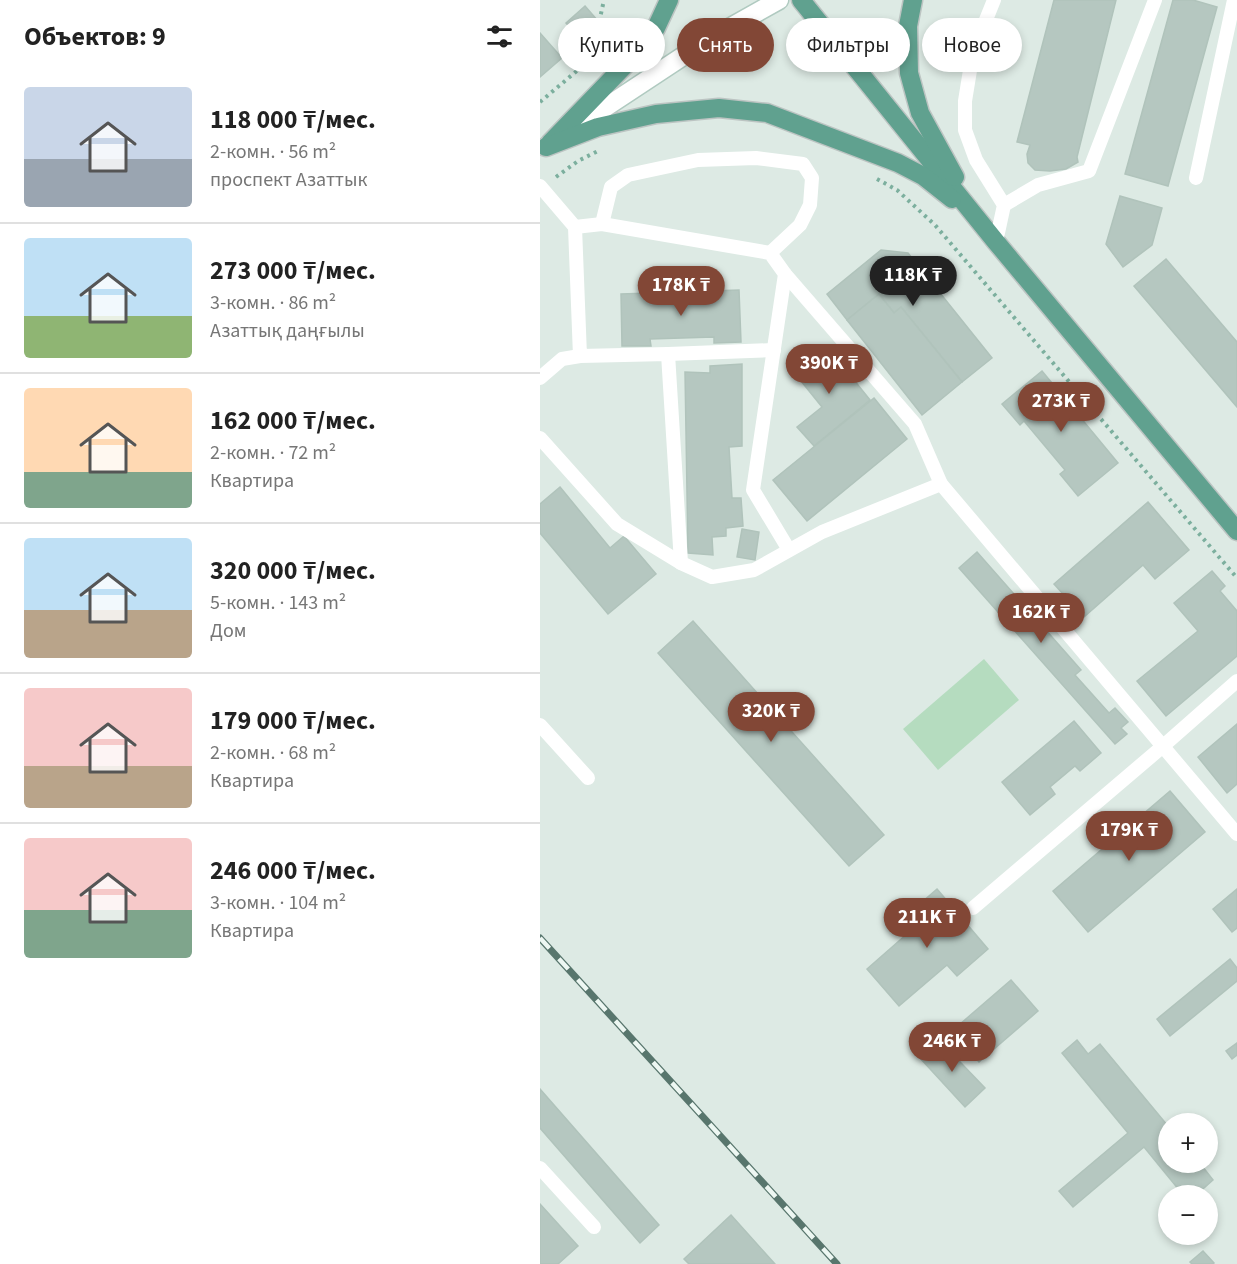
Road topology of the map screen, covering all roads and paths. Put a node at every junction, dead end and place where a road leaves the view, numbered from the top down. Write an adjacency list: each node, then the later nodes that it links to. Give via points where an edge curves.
1 (604, 0): 9 (path, via 591,59)
2 (669, 0): 11 (main road, via 656,28 629,61)
3 (779, 0): 11 (main road, via 706,41)
4 (801, 0): 16 (main road)
5 (913, 0): 16 (main road, via 908,26 909,73 920,113)
6 (994, 0): 15 (lane, via 973,52 965,130 976,160)
7 (1155, 0): 15 (lane, via 1089,171 1038,185)
8 (1234, 0): 13 (lane)
9 (540, 102)
10 (606, 147): 14 (path)
11 (543, 149): 16 (main road, via 598,127 656,114 719,108 767,113 898,163 923,176)
12 (868, 174): 31 (path, via 897,190 936,225)
13 (1196, 178)
14 (541, 186): 18 (lane)
15 (1004, 204): 19 (lane)
16 (977, 218): 19 (main road)
17 (603, 224): 18 (lane); 20 (lane); 20 (lane, via 611,187 628,175 698,160 756,158 803,165 813,178 810,205 800,225)
18 (575, 227): 24 (lane)
19 (996, 242): 28 (main road)
20 (770, 253): 21 (lane)
21 (785, 274): 22 (lane); 27 (lane, via 915,424)
22 (774, 350): 23 (lane); 29 (lane, via 753,490)
23 (668, 354): 24 (lane); 30 (lane)
24 (580, 356): 25 (lane, via 562,359)
25 (540, 378)
26 (540, 438): 30 (lane, via 617,524)
27 (941, 484): 29 (lane, via 822,532); 34 (lane)
28 (1237, 530)
29 (789, 550): 30 (lane, via 754,570 712,577)
30 (681, 563)
31 (1237, 579)
32 (1237, 681): 34 (lane)
33 (540, 725): 35 (lane)
34 (1162, 747): 36 (lane); 37 (lane)
35 (588, 777)
36 (1235, 827)
37 (973, 908)
38 (540, 1168): 39 (lane)
39 (594, 1227)

